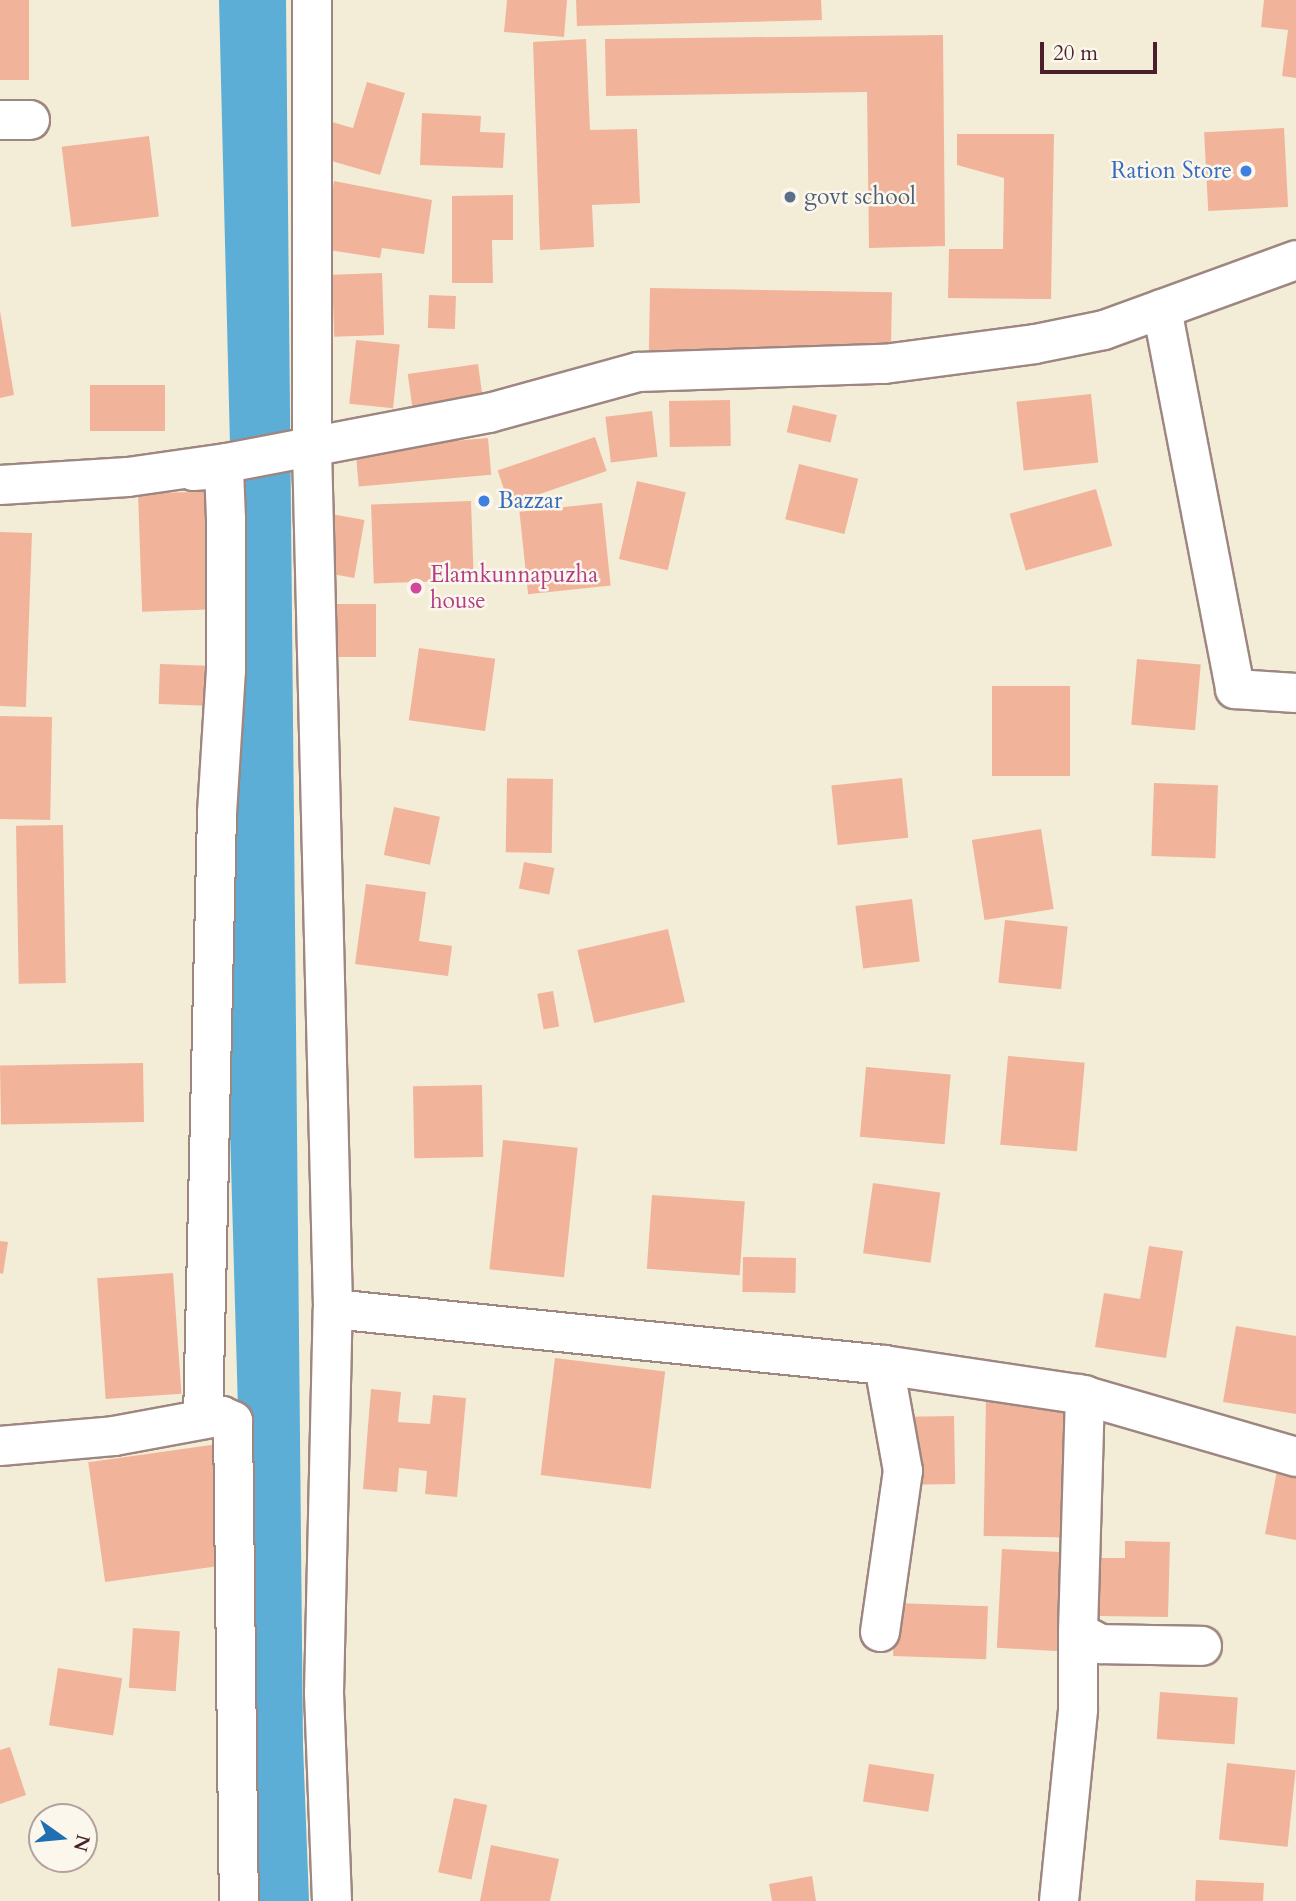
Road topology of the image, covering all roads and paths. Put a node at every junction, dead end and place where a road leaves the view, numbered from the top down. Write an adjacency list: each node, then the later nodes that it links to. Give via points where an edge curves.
1 (312, 0): 4 (street)
2 (1296, 260): 3 (street)
3 (1162, 309): 4 (street, via 1104,330 1035,344 884,364 638,372 489,413); 7 (street, via 1236,690)
4 (312, 448): 5 (street); 8 (street)
5 (128, 477): 6 (street); 11 (street, via 224,469 226,670 217,813)
6 (0, 485)
7 (1296, 693)
8 (333, 1309): 9 (street); 18 (street, via 324,1693)
9 (884, 1365): 10 (street); 14 (street, via 903,1471)
10 (1085, 1395): 13 (street); 15 (street)
11 (203, 1419): 12 (street, via 114,1436); 17 (street, via 222,1416 233,1421)
12 (0, 1446)
13 (1296, 1457)
14 (880, 1632)
15 (1078, 1632): 16 (street, via 1101,1644); 19 (street, via 1078,1709)
16 (1202, 1646)
17 (239, 1901)
18 (332, 1901)
19 (1059, 1901)

